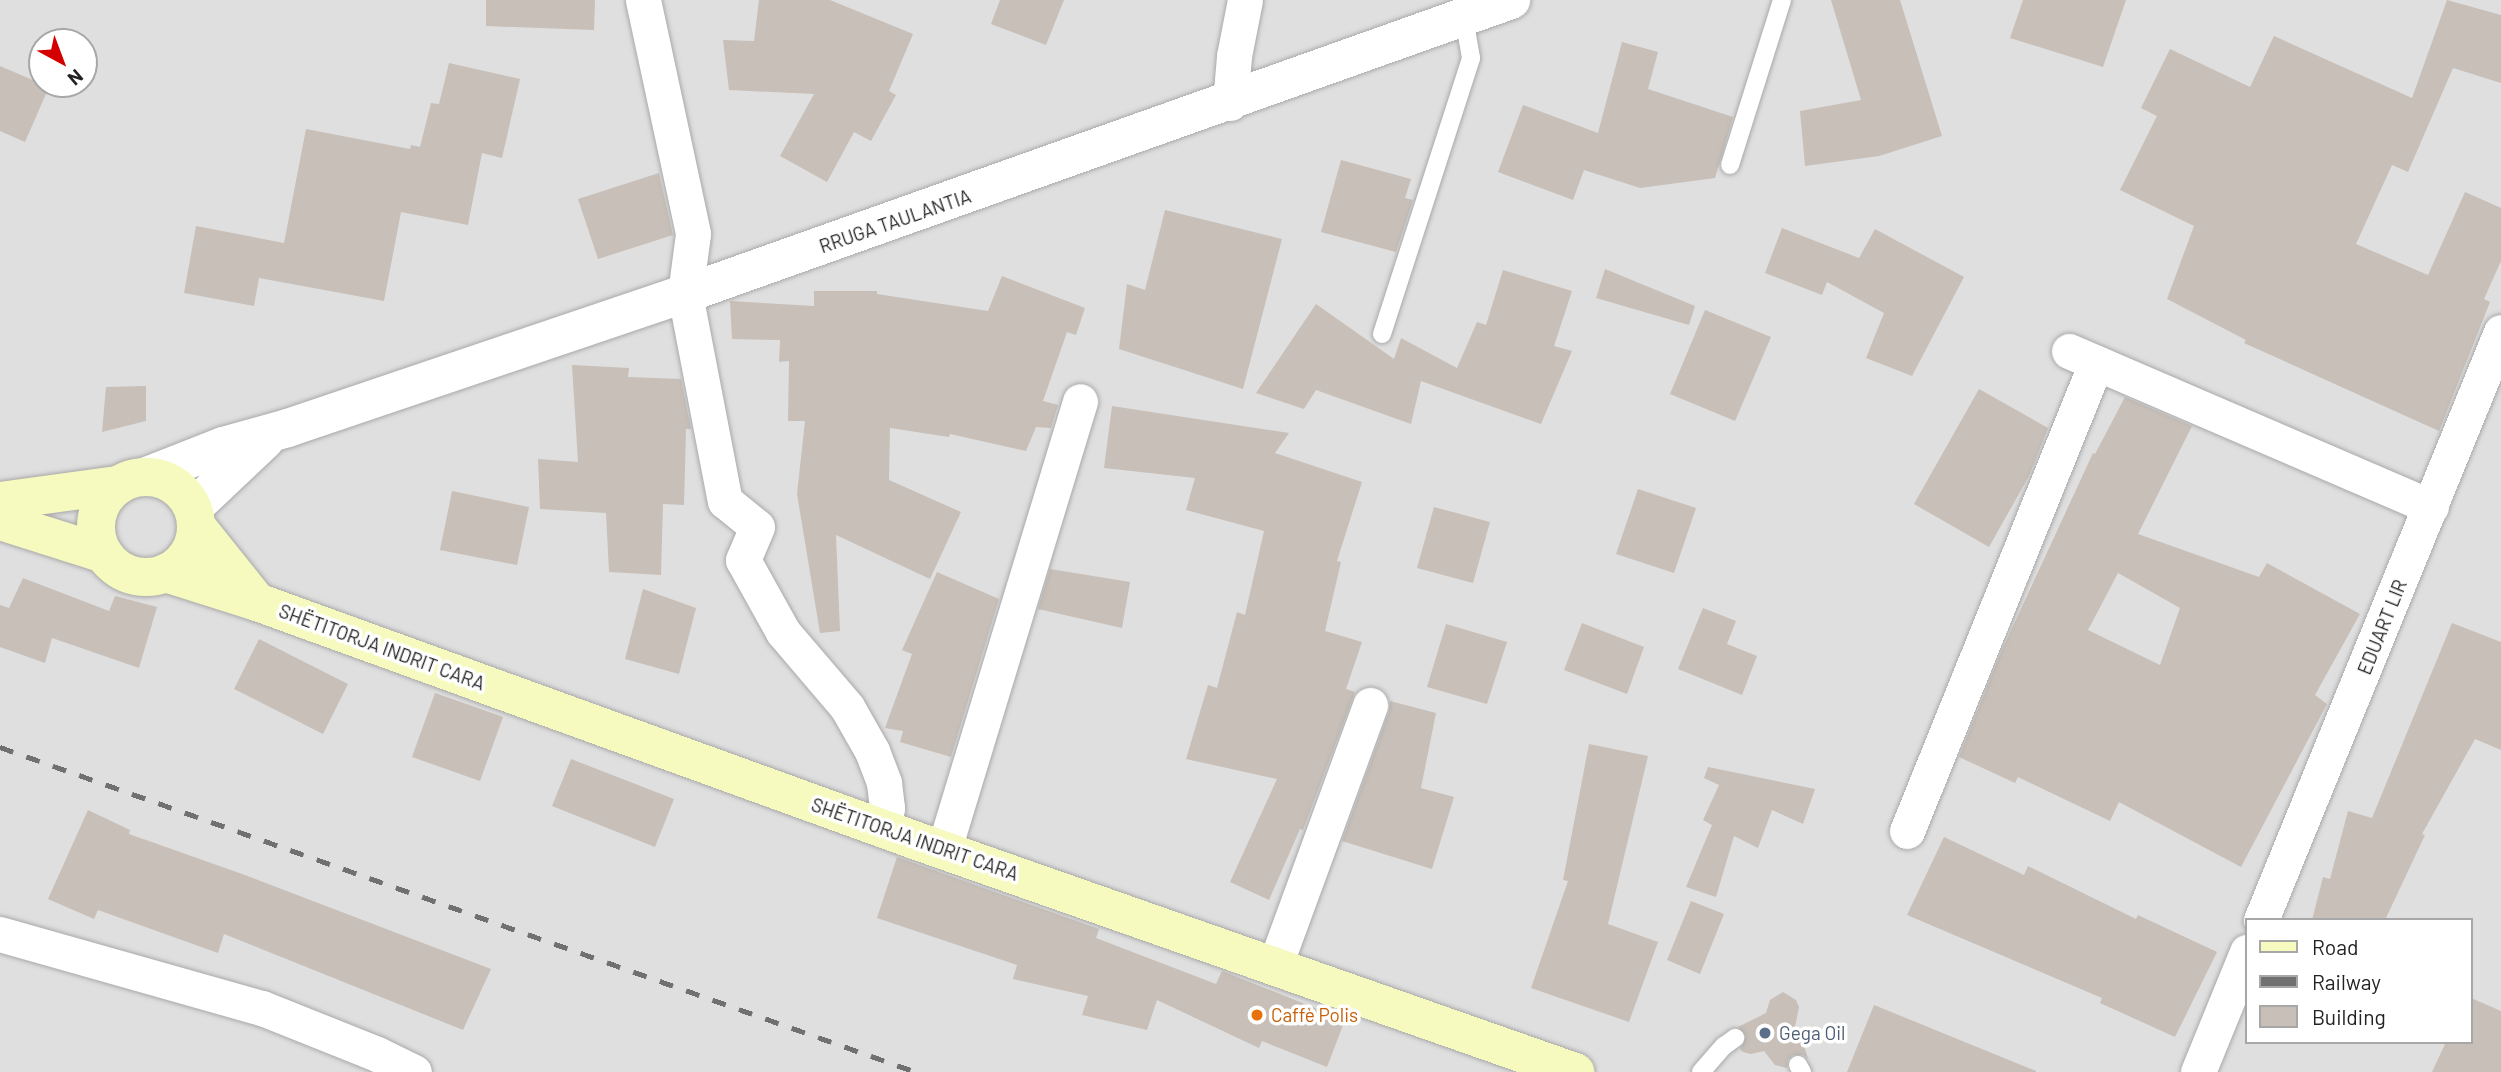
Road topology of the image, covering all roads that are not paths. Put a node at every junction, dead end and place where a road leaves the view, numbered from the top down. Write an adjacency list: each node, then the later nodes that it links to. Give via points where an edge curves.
1 (643, 0): 8 (street, via 693,234)
2 (1245, 0): 6 (street)
3 (1511, 0): 5 (street, RRUGA TAULANTIA)
4 (1782, 0): 7 (lane)
5 (1464, 18): 6 (street, RRUGA TAULANTIA); 10 (lane, via 1471,58)
6 (1230, 103): 8 (street, RRUGA TAULANTIA)
7 (1730, 165)
8 (685, 294): 12 (street, RRUGA TAULANTIA); 22 (street, via 725,501 757,527 743,559 783,632 847,707 872,751 884,783 887,808)
9 (2501, 332): 15 (street, EDUART LIR)
10 (1382, 334)
11 (1080, 401): 24 (street)
12 (275, 432): 13 (street, RRUGA TAULANTIA, via 223,446); 16 (street, RRUGA TAULANTIA, via 238,463)
13 (133, 481): 14 (main road); 16 (main road, via 175,485); 18 (main road, via 104,498 97,516 97,536)
14 (0, 501)
15 (2431, 507): 23 (street, via 2082,357); 25 (street, EDUART LIR)
16 (195, 518): 19 (main road, via 188,555); 20 (main road, SHËTITORJA INDRIT CARA)
17 (0, 521): 18 (main road)
18 (104, 554): 19 (main road, via 118,568 136,576)
19 (165, 573): 20 (main road, SHËTITORJA INDRIT CARA)
20 (257, 602): 22 (main road, SHËTITORJA INDRIT CARA)
21 (1370, 705): 28 (street)
22 (883, 828): 24 (main road, SHËTITORJA INDRIT CARA)
23 (1907, 831)
24 (944, 849): 28 (main road, SHËTITORJA INDRIT CARA)
25 (2262, 918)
26 (0, 934): 30 (street, via 275,1013)
27 (2246, 954): 33 (street)
28 (1275, 965): 31 (main road, SHËTITORJA INDRIT CARA)
29 (1735, 1038): 32 (lane)
30 (414, 1072)
31 (1575, 1072)
32 (1701, 1072)
33 (2198, 1072)

